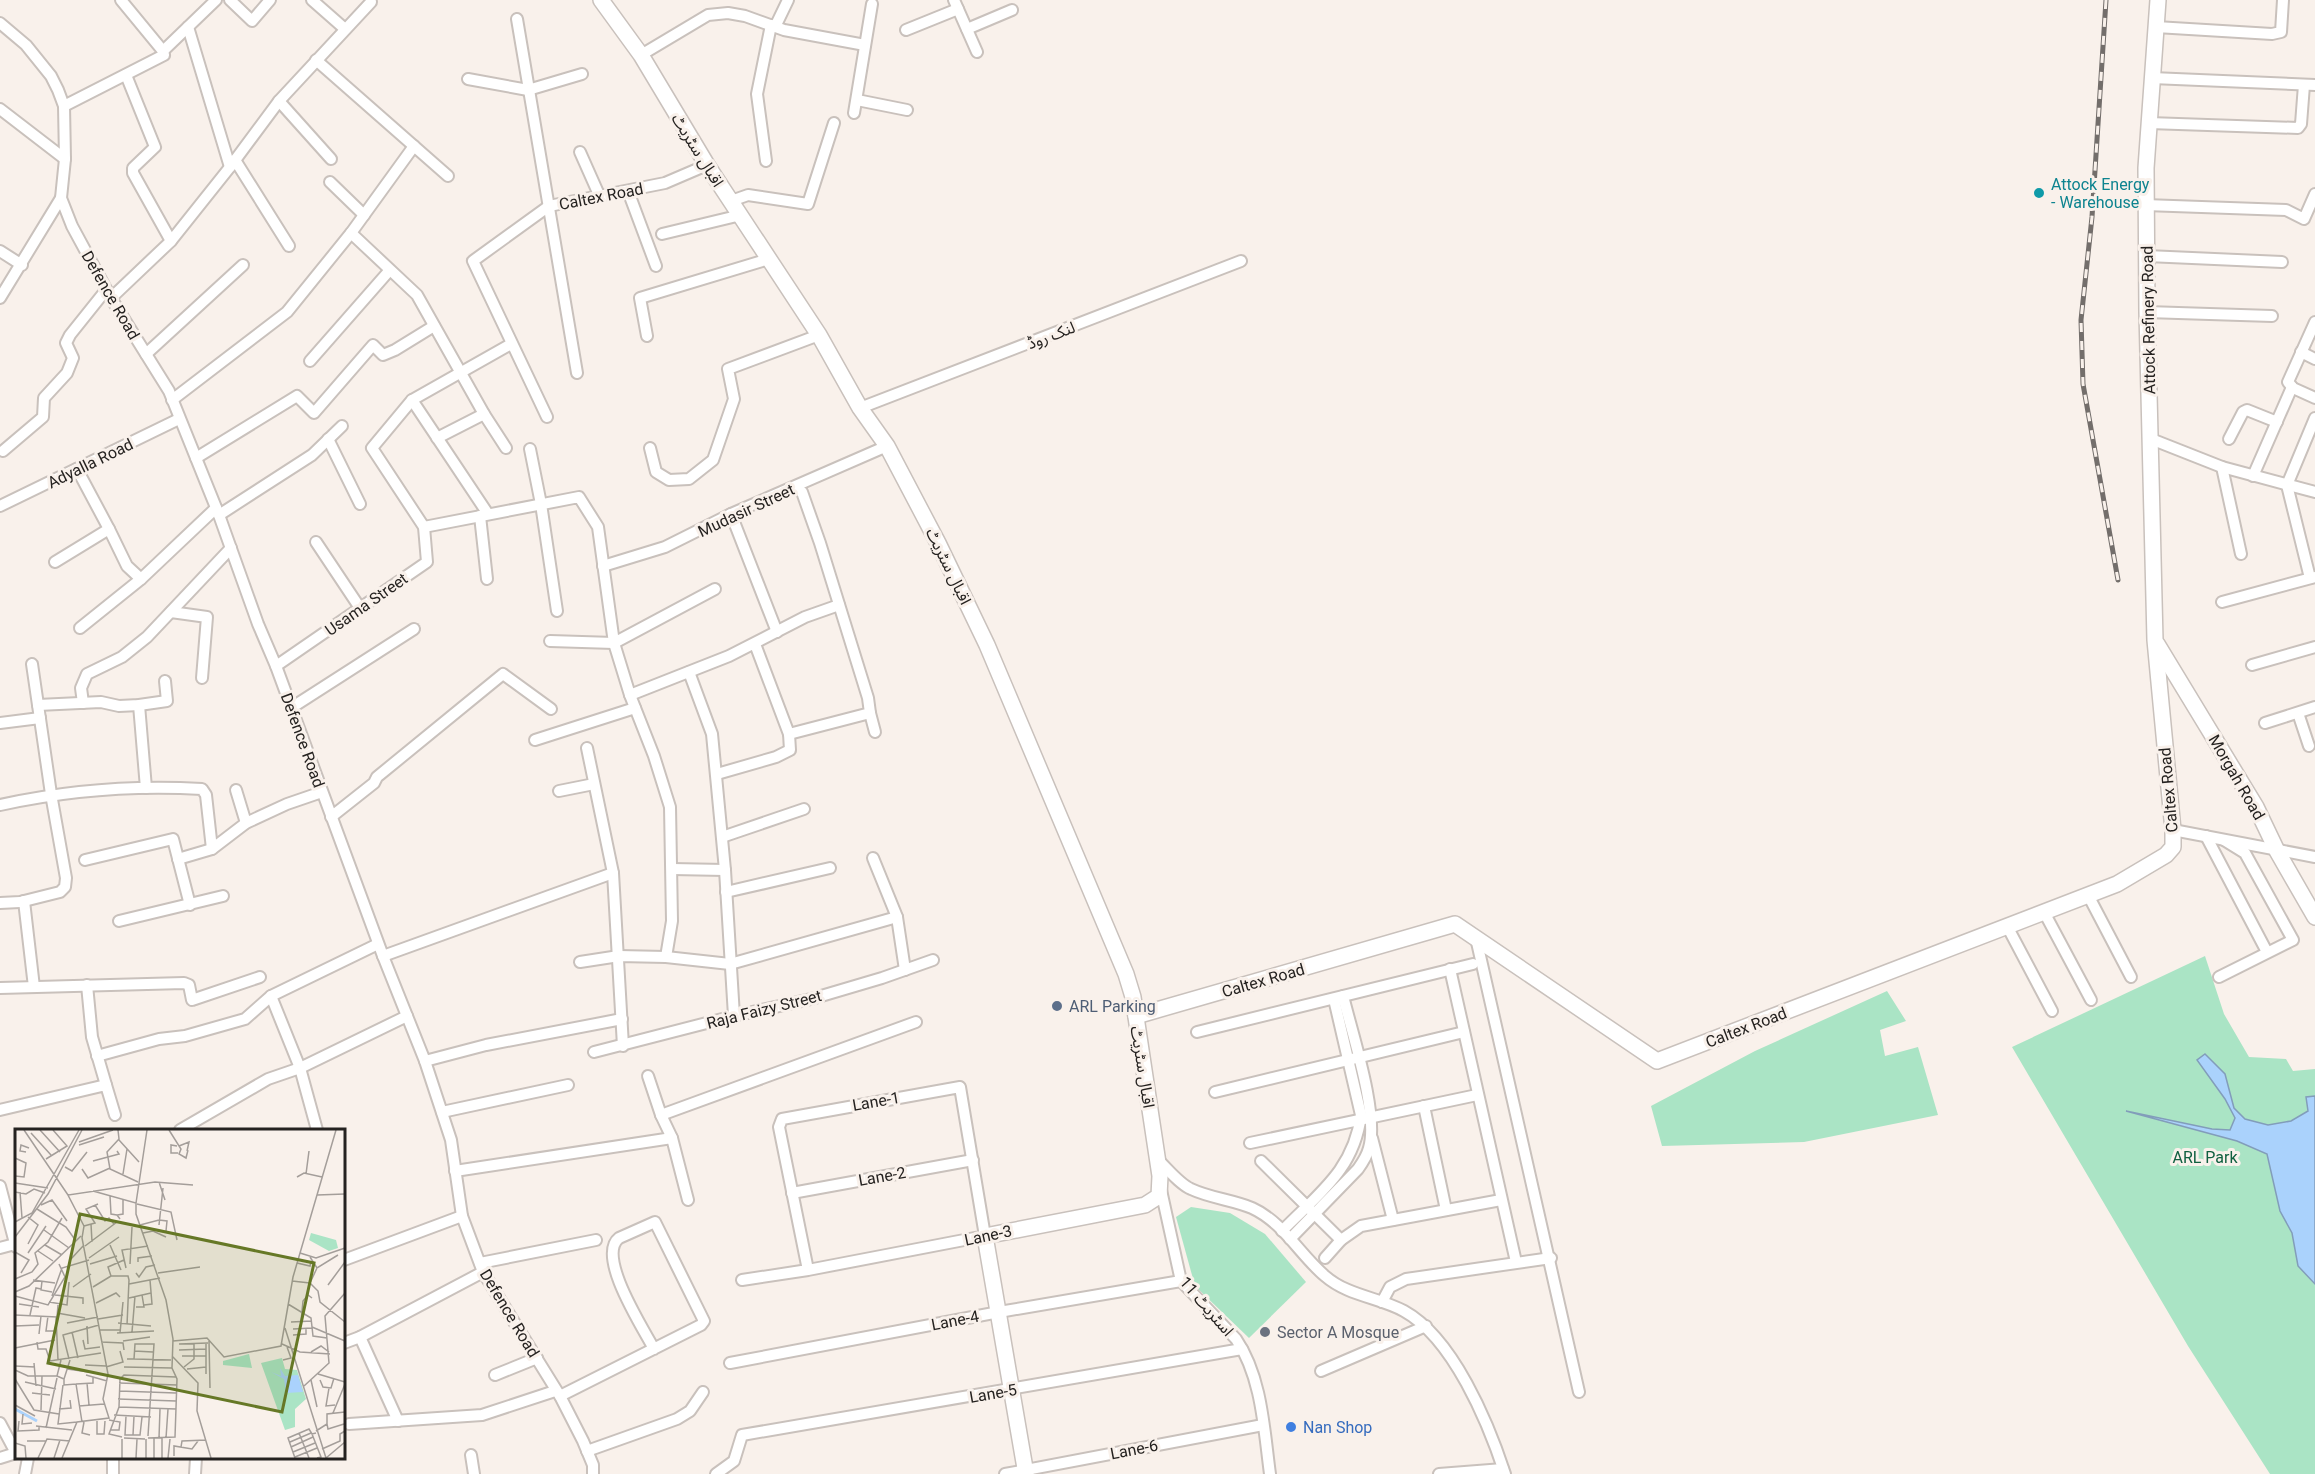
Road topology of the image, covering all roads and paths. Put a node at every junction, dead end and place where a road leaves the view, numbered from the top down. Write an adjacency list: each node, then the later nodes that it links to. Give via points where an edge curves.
1 (121, 0): 23 (street)
2 (216, 0): 17 (street)
3 (230, 0): 4 (street, via 252,21)
4 (270, 0)
5 (312, 0): 20 (street)
6 (602, 0): 25 (street, اقبال سٹریٹ)
7 (788, 0): 16 (street)
8 (2158, 0): 18 (street, Attock Refinery Road)
9 (2283, 0): 18 (street, via 2281,32 2272,34)
10 (371, 2): 20 (street)
11 (872, 4): 22 (street)
12 (956, 4): 19 (street); 21 (street)
13 (1012, 10): 19 (street)
14 (517, 19): 32 (street)
15 (0, 23): 35 (street, Defence Road, via 26,45 51,76)
16 (773, 26): 22 (street); 25 (street, via 728,13 708,15); 45 (street, via 757,88)
17 (188, 27): 23 (street); 46 (street)
18 (2156, 27): 29 (street, Attock Refinery Road)
19 (967, 29): 24 (street)
20 (345, 30): 26 (street)
21 (906, 30)
22 (865, 45): 33 (street)
23 (163, 51): 28 (street, via 160,59)
24 (977, 52)
25 (641, 55): 47 (street, اقبال سٹریٹ)
26 (316, 60): 34 (street); 41 (street)
27 (582, 74): 32 (street)
28 (126, 75): 35 (street); 61 (street, via 155,147 133,168 133,174)
29 (2152, 78): 31 (street); 40 (street, Attock Refinery Road)
30 (468, 79): 32 (street)
31 (2309, 85): 40 (street, via 2298,128)
32 (528, 90): 56 (street)
33 (857, 100): 37 (street); 38 (street)
34 (279, 101): 44 (street); 46 (street)
35 (64, 105): 43 (street, Defence Road)
36 (0, 110): 43 (street)
37 (907, 110)
38 (854, 113)
39 (834, 123): 54 (street, via 808,204 748,195)
40 (2149, 123): 55 (street, Attock Refinery Road)
41 (414, 146): 48 (street); 57 (street)
42 (580, 152): 52 (street)
43 (65, 159): 53 (street, Defence Road)
44 (331, 159)
45 (766, 161)
46 (232, 164): 61 (street); 62 (street)
47 (707, 165): 50 (street, Caltex Road, via 665,183); 54 (street, اقبال سٹریٹ)
48 (448, 176)
49 (330, 183): 57 (street)
50 (628, 191): 52 (street, Caltex Road); 70 (street)
51 (2315, 194): 55 (street, via 2304,219 2286,210)
52 (600, 197): 56 (street, Caltex Road)
53 (61, 198): 68 (street); 72 (street, Defence Road)
54 (731, 201): 58 (street, اقبال سٹریٹ)
55 (2145, 205): 64 (street, Attock Refinery Road)
56 (549, 206): 80 (street, Caltex Road, via 473,261); 85 (street)
57 (364, 215): 59 (street)
58 (741, 215): 60 (street); 65 (street, اقبال سٹریٹ)
59 (351, 233): 71 (street); 89 (street, via 286,312)
60 (662, 234)
61 (171, 241): 72 (street)
62 (290, 246)
63 (0, 251): 68 (street)
64 (2147, 256): 67 (street); 74 (street, Attock Refinery Road)
65 (769, 259): 78 (street, اقبال سٹریٹ); 79 (street, via 640,298)
66 (1241, 261): 91 (street, لنک روڈ)
67 (2282, 262)
68 (22, 265): 73 (street)
69 (243, 265): 82 (street)
70 (656, 266)
71 (390, 271): 77 (street, via 417,295); 84 (street)
72 (109, 294): 82 (street, Defence Road); 106 (street, via 70,335 66,344 73,358 67,373 44,398 42,417)
73 (0, 298)
74 (2147, 312): 75 (street); 100 (street, Attock Refinery Road)
75 (2272, 316)
76 (2315, 322): 81 (street)
77 (434, 326): 86 (street); 107 (street, via 383,355 373,345 315,413 297,396)
78 (819, 335): 91 (street, اقبال سٹریٹ); 104 (street, via 728,369 734,399 713,460 689,480 669,480 656,472)
79 (647, 336)
80 (512, 344): 86 (street); 93 (street)
81 (2301, 352): 83 (street); 87 (street, via 2289,379)
82 (146, 354): 89 (street, Defence Road)
83 (2315, 359)
84 (310, 361)
85 (577, 373)
86 (461, 374): 90 (street); 92 (street)
87 (2292, 387): 88 (street); 96 (street)
88 (2315, 398)
89 (172, 400): 95 (street, Defence Road)
90 (412, 400): 98 (street); 120 (street, via 372,448)
91 (860, 408): 102 (street, اقبال سٹریٹ)
92 (484, 414): 98 (street); 103 (street)
93 (547, 417)
94 (2315, 418): 111 (street)
95 (179, 419): 107 (street, Defence Road); 109 (street, Adyalla Road)
96 (2277, 422): 101 (street, via 2244,410); 110 (street)
97 (342, 426): 99 (street)
98 (437, 438): 119 (street)
99 (328, 439): 114 (street); 117 (street, via 312,455)
100 (2151, 439): 108 (street); 139 (street, Attock Refinery Road)
101 (2229, 439)
102 (887, 446): 112 (street, Mudasir Street); 228 (street, اقبال سٹریٹ, via 987,645 1118,953)
103 (506, 448)
104 (650, 448)
105 (530, 449): 115 (street)
106 (3, 451)
107 (196, 458): 117 (street, Defence Road)
108 (2222, 467): 110 (street); 124 (street)
109 (77, 469): 116 (street, Adyalla Road); 121 (street)
110 (2253, 476): 111 (street)
111 (2287, 485): 113 (street); 127 (street)
112 (794, 487): 118 (street, Mudasir Street); 132 (street, via 802,492)
113 (2315, 492)
114 (360, 504)
115 (541, 504): 119 (street); 126 (street, via 579,497 598,527); 134 (street)
116 (0, 506)
117 (217, 512): 123 (street, Defence Road); 128 (street)
118 (731, 514): 126 (street, Mudasir Street, via 665,547); 138 (street)
119 (484, 515): 120 (street); 129 (street)
120 (424, 527): 133 (street, Usama Street, via 427,562)
121 (109, 529): 125 (street); 128 (street, via 127,566)
122 (316, 542): 133 (street)
123 (231, 548): 135 (street); 146 (street, Defence Road)
124 (2241, 554)
125 (55, 562)
126 (603, 566): 141 (street)
127 (2312, 577): 131 (street)
128 (141, 579): 136 (street)
129 (487, 579)
130 (715, 589): 141 (street)
131 (2222, 602)
132 (838, 605): 138 (street); 158 (street)
133 (360, 608): 146 (street, Usama Street)
134 (557, 611)
135 (171, 612): 148 (street, via 207,617); 151 (street, via 122,657 87,674 81,688)
136 (80, 628)
137 (414, 629): 154 (street)
138 (777, 632): 142 (street)
139 (2155, 640): 179 (street, Caltex Road); 184 (street, Morgah Road, via 2256,807)
140 (550, 641): 141 (street)
141 (614, 643): 150 (street)
142 (755, 644): 147 (street); 164 (street)
143 (2315, 647): 145 (street)
144 (32, 664): 152 (street)
145 (2252, 665)
146 (276, 666): 154 (street, Defence Road)
147 (689, 672): 150 (street); 168 (street, via 712,734)
148 (202, 678)
149 (165, 681): 153 (street, via 167,701)
150 (630, 695): 155 (street)
151 (83, 703): 152 (street); 153 (street)
152 (38, 705): 160 (street)
153 (139, 705): 170 (street)
154 (291, 708): 173 (street, Defence Road)
155 (635, 708): 165 (street); 190 (street, via 670,807)
156 (2315, 708): 159 (street)
157 (550, 709): 177 (street, via 502,674)
158 (870, 713): 163 (street); 164 (street)
159 (2298, 713): 162 (street); 166 (street)
160 (40, 717): 161 (street); 174 (street)
161 (0, 723)
162 (2265, 723)
163 (875, 732)
164 (789, 734): 168 (street, via 790,750)
165 (535, 740)
166 (2309, 746)
167 (587, 748): 169 (street)
168 (717, 774): 181 (street)
169 (594, 784): 172 (street); 192 (street)
170 (146, 789): 174 (street); 183 (street, via 202,789)
171 (236, 790): 178 (street)
172 (559, 791)
173 (322, 792): 177 (street, Defence Road); 178 (street)
174 (51, 794): 175 (street); 196 (street, via 65,887 60,892)
175 (0, 805)
176 (804, 809): 181 (street)
177 (331, 817): 205 (street, Defence Road)
178 (246, 823): 183 (street)
179 (2173, 830): 180 (street); 194 (street, Caltex Road, via 2173,847 2166,855 2117,884)
180 (2206, 836): 182 (street); 206 (street)
181 (722, 837): 191 (street)
182 (2224, 840): 184 (street); 206 (street, via 2245,853 2293,940)
183 (212, 849): 187 (street)
184 (2277, 851): 186 (street); 201 (street, Morgah Road)
185 (873, 858): 200 (street)
186 (2315, 858)
187 (178, 859): 188 (street, via 173,839); 198 (street)
188 (85, 860)
189 (830, 868): 193 (street)
190 (672, 869): 191 (street); 209 (street, via 672,921)
191 (725, 870): 193 (street)
192 (613, 873): 207 (street); 208 (street)
193 (726, 892): 212 (street)
194 (2088, 895): 199 (street, Caltex Road); 217 (street)
195 (223, 896): 198 (street)
196 (24, 901): 197 (street); 220 (street)
197 (0, 903)
198 (190, 904): 202 (street)
199 (2044, 912): 203 (street, Caltex Road); 224 (street)
200 (897, 917): 212 (street); 215 (street)
201 (2315, 917)
202 (119, 921)
203 (2007, 926): 204 (street, Caltex Road, via 1657,1061); 225 (street)
204 (1476, 938): 228 (street, Caltex Road, via 1455,924); 277 (street)
205 (378, 944): 207 (street, Defence Road); 222 (street)
206 (2267, 952): 218 (street)
207 (383, 956): 226 (street, Defence Road)
208 (618, 956): 209 (street); 211 (street); 229 (street)
209 (666, 957): 212 (street)
210 (933, 960): 215 (street, Raja Faizy Street)
211 (580, 962)
212 (730, 964): 227 (street)
213 (1473, 964): 214 (street)
214 (1450, 969): 223 (street); 232 (street)
215 (904, 970): 227 (street, Raja Faizy Street, via 812,999)
216 (260, 977): 219 (street, via 196,1000 192,1000 189,985 184,983)
217 (2131, 977)
218 (2219, 977)
219 (87, 985): 220 (street); 235 (street)
220 (34, 987): 221 (street)
221 (0, 988)
222 (271, 996): 235 (street, via 245,1019); 238 (street)
223 (1339, 997): 231 (street); 236 (street)
224 (2091, 1000)
225 (2052, 1011)
226 (407, 1016): 237 (street, Defence Road); 238 (street)
227 (734, 1016): 233 (street, Raja Faizy Street)
228 (1136, 1016): 255 (street, اقبال سٹریٹ)
229 (622, 1019): 233 (street); 237 (street)
230 (916, 1022): 248 (street)
231 (1197, 1032)
232 (1464, 1032): 236 (street); 243 (street)
233 (623, 1046): 234 (street, Raja Faizy Street)
234 (594, 1052)
235 (97, 1056): 240 (street)
236 (1354, 1060): 242 (street); 249 (street)
237 (425, 1061): 246 (street, Defence Road)
238 (300, 1068): 250 (street, via 268,1079); 251 (street)
239 (648, 1076): 248 (street)
240 (106, 1085): 245 (street); 247 (street)
241 (568, 1085): 246 (street)
242 (1215, 1092)
243 (1477, 1095): 244 (street); 263 (street)
244 (1424, 1106): 249 (street); 265 (street)
245 (0, 1110)
246 (442, 1112): 258 (street, Defence Road)
247 (115, 1115)
248 (661, 1115): 253 (street)
249 (1366, 1118): 252 (street); 254 (street); 264 (street, via 1346,1163)
250 (183, 1129)
251 (316, 1129)
252 (1371, 1134): 264 (street, via 1365,1159); 267 (street)
253 (672, 1138): 258 (street); 262 (street)
254 (1250, 1143)
255 (1157, 1159): 260 (street, اقبال سٹریٹ); 268 (street, via 1189,1189 1252,1208)
256 (973, 1160): 261 (street, Lane-2); 261 (street, Lane-1, via 960,1086 791,1116 782,1119 779,1127); 269 (street)
257 (1261, 1161): 264 (street)
258 (455, 1171): 266 (street, Defence Road)
259 (0, 1186): 273 (street)
260 (1161, 1190): 269 (street, Lane-3, via 1156,1200 1145,1205); 283 (street, اسٹریٹ 11)
261 (792, 1193): 281 (street)
262 (688, 1200)
263 (1501, 1200): 265 (street); 279 (street)
264 (1311, 1210): 268 (street); 270 (street); 272 (street)
265 (1446, 1210): 267 (street)
266 (462, 1216): 278 (street); 280 (street, Defence Road)
267 (1393, 1220): 272 (street, via 1361,1226)
268 (1282, 1231): 270 (street)
269 (985, 1236): 281 (street, Lane-3); 285 (street)
270 (1290, 1239): 284 (street, via 1325,1277 1342,1288)
271 (596, 1240): 280 (street)
272 (1341, 1240): 276 (street)
273 (15, 1242)
274 (15, 1246): 275 (street)
275 (0, 1248)
276 (1325, 1258)
277 (1551, 1258): 279 (street); 297 (street)
278 (345, 1260)
279 (1516, 1262): 284 (street, via 1406,1279 1389,1287)
280 (482, 1267): 287 (street); 291 (street, Defence Road)
281 (808, 1270): 282 (street, Lane-3)
282 (742, 1280)
283 (1181, 1281): 285 (street, Lane-4); 290 (street, اسٹریٹ 11)
284 (1382, 1302): 286 (street)
285 (999, 1312): 292 (street, Lane-4); 295 (street)
286 (1426, 1326): 293 (street); 310 (street, via 1456,1364)
287 (360, 1337): 288 (street); 299 (street)
288 (345, 1343)
289 (654, 1349): 289 (street, via 704,1321 655,1222 619,1238 612,1252 618,1280); 298 (street)
290 (1242, 1349): 295 (street, Lane-5); 302 (street, via 1252,1372)
291 (537, 1358): 294 (street); 298 (street, Defence Road)
292 (730, 1363)
293 (1321, 1371)
294 (495, 1375)
295 (1012, 1390): 311 (street); 316 (street, Lane-5, via 742,1435 734,1461)
296 (703, 1392): 304 (street, via 690,1411 677,1419)
297 (1579, 1392)
298 (558, 1394): 299 (street, via 482,1415); 304 (street, Defence Road)
299 (398, 1421): 301 (street)
300 (0, 1423): 303 (street)
301 (349, 1424)
302 (1263, 1425): 311 (street, Lane-6); 318 (street)
303 (15, 1451)
304 (587, 1451): 315 (street, Defence Road)
305 (15, 1453): 307 (street)
306 (471, 1455): 314 (street)
307 (0, 1458)
308 (28, 1459): 312 (street)
309 (196, 1459): 313 (street)
310 (1504, 1471): 319 (street)
311 (1026, 1472): 317 (street, Lane-6)
312 (25, 1474)
313 (195, 1474)
314 (474, 1474)
315 (593, 1474)
316 (716, 1474)
317 (1005, 1474)
318 (1270, 1474)
319 (1439, 1474)

